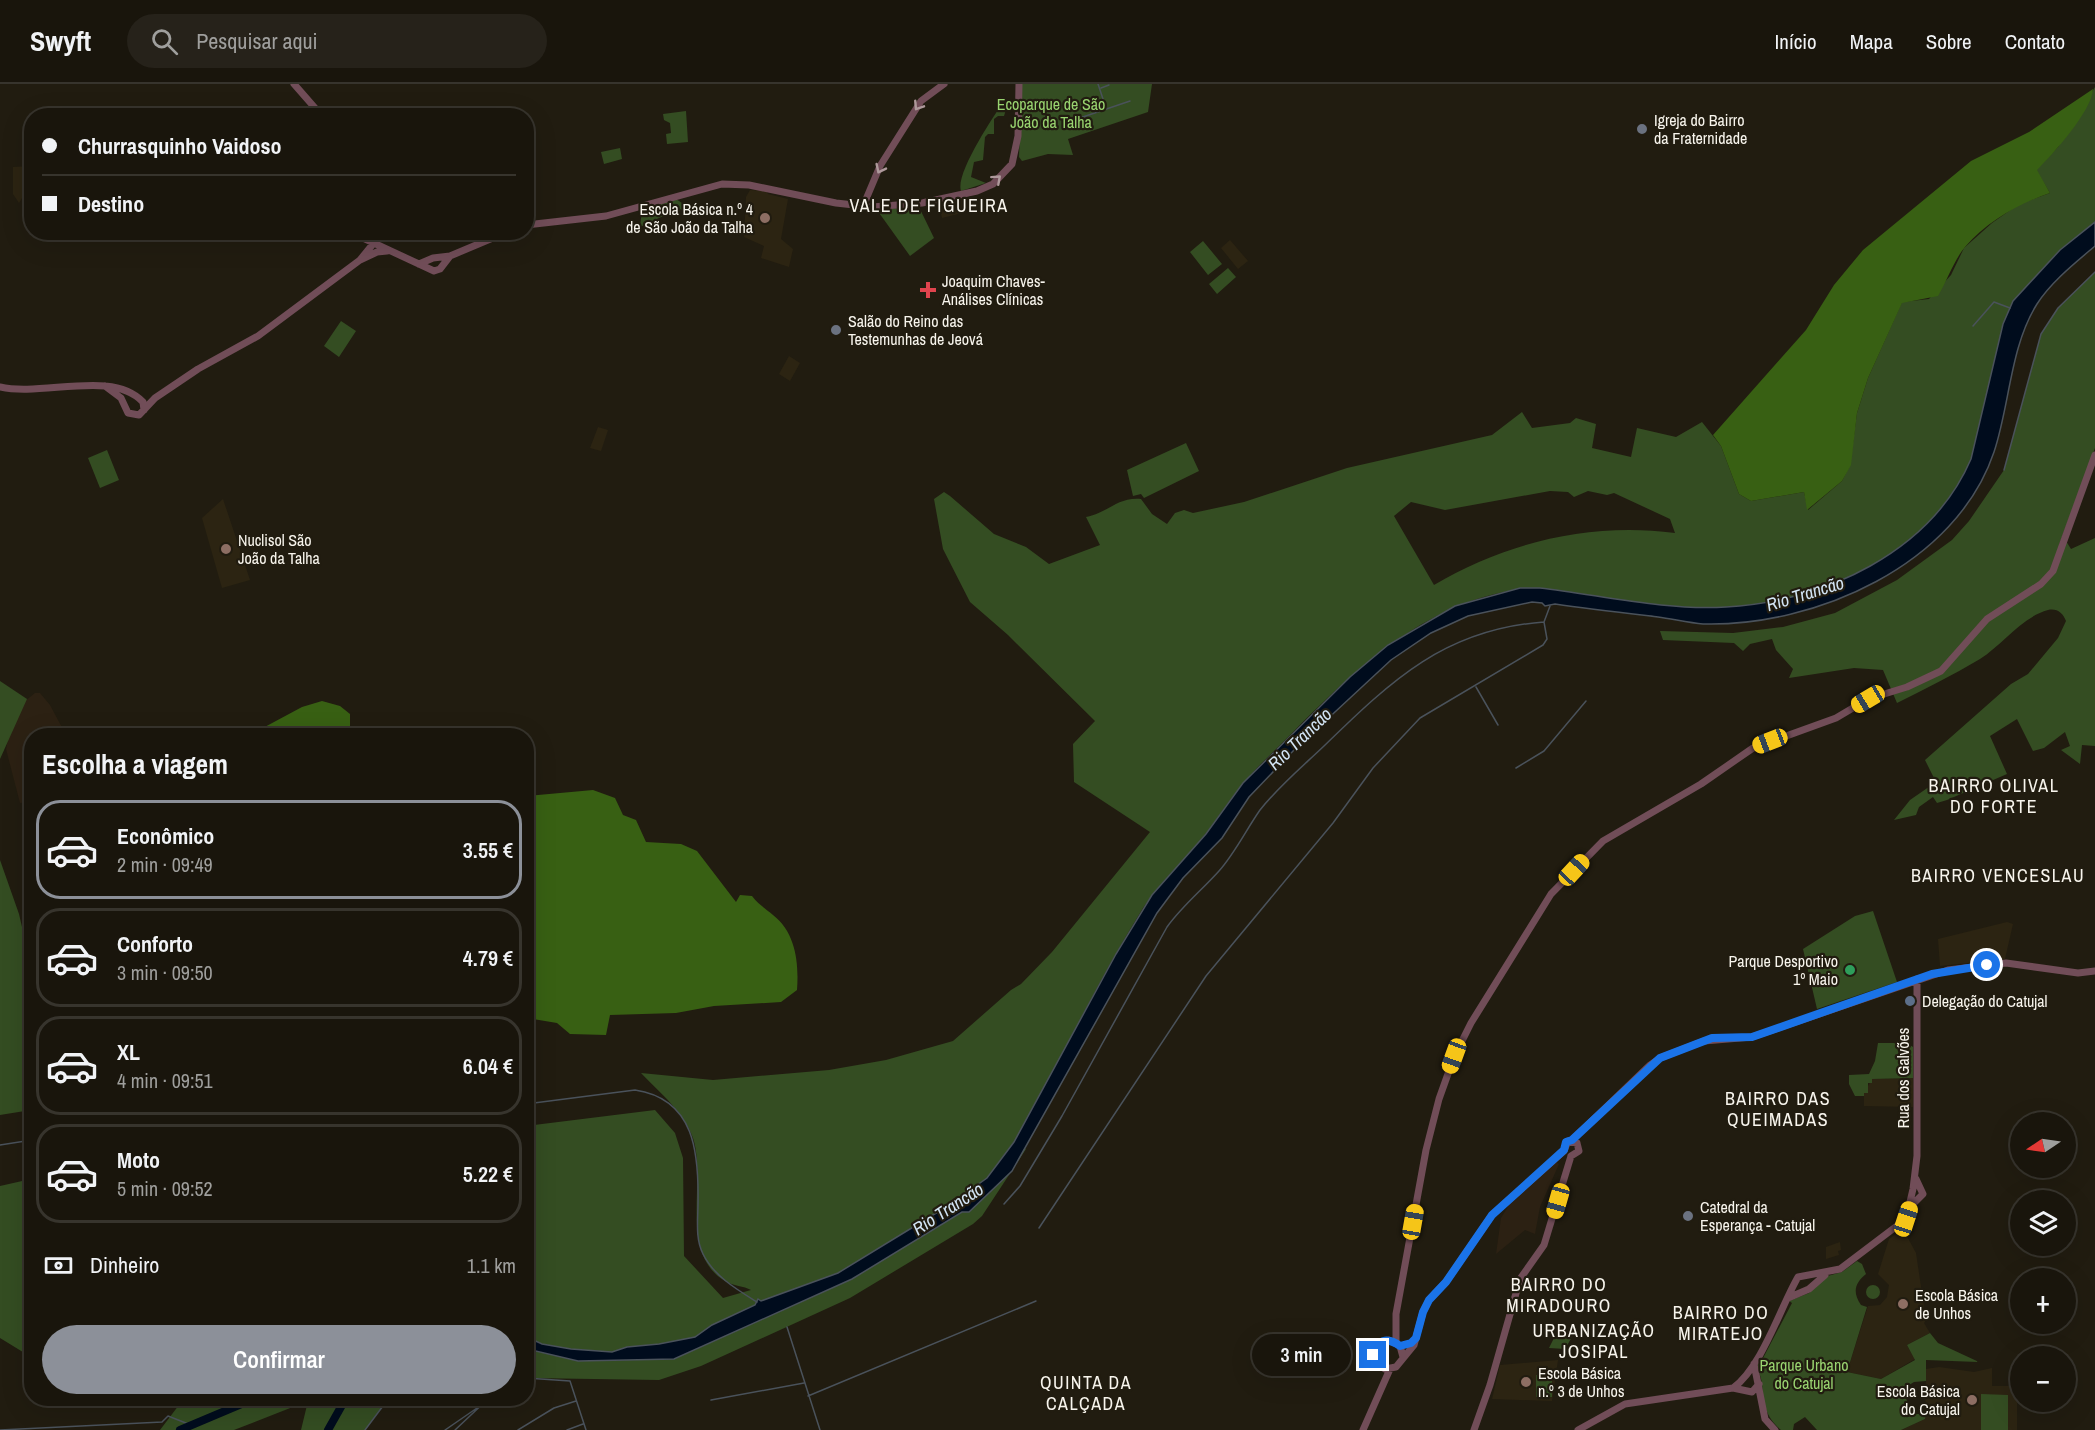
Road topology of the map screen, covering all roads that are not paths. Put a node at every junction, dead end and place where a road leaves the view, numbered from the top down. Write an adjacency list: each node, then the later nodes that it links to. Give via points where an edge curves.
1 (294, 84): 4 (street)
2 (944, 84): 5 (street, one-way to 5, via 921,101 880,166)
3 (1019, 84): 5 (street, one-way to 3, via 922,203 993,184 1012,164 1017,150)
4 (315, 108)
5 (868, 206): 6 (street, via 749,185 722,184 615,214)
6 (534, 224)
7 (363, 240): 12 (street)
8 (366, 240): 10 (street)
9 (488, 240): 13 (street)
10 (373, 244): 11 (street); 12 (street)
11 (387, 251): 12 (street); 15 (street)
12 (367, 252): 21 (street, via 258,336)
13 (450, 256): 14 (street); 16 (street)
14 (433, 259): 15 (street); 16 (street, via 441,262); 17 (street)
15 (419, 264): 17 (street)
16 (441, 267): 17 (street)
17 (432, 270)
18 (105, 386): 19 (street, via 47,390); 20 (street); 22 (street, via 117,394)
19 (0, 387)
20 (140, 398): 21 (street); 22 (street, via 129,398); 23 (street)
21 (155, 398): 23 (street)
22 (125, 407): 23 (street, via 133,416)
23 (144, 410)
24 (2095, 455): 36 (street, via 2053,571 2041,584 1987,619 1941,671 1868,699 1836,718 1753,748 1701,784 1603,841 1551,894 1474,1019 1454,1056 1438,1099)
25 (2095, 971): 26 (street, via 2078,973 2004,963 1948,970)
26 (1917, 979): 27 (street, via 1752,1037 1712,1038 1660,1058 1586,1126); 31 (street, Rua dos Galvões, via 1915,1192 1906,1219 1840,1269)
27 (1575, 1141): 28 (street, via 1565,1144); 29 (street, via 1579,1151)
28 (1564, 1150): 29 (street); 37 (street, via 1492,1215 1429,1300)
29 (1571, 1156): 51 (street, via 1544,1245 1520,1279)
30 (1806, 1274): 31 (street); 32 (street); 33 (street)
31 (1827, 1274): 33 (street)
32 (1796, 1280): 34 (street, via 1796,1286); 35 (street)
33 (1812, 1285): 34 (street)
34 (1802, 1290): 35 (street)
35 (1788, 1298): 41 (street)
36 (1396, 1314): 38 (street); 39 (street)
37 (1416, 1338): 39 (street, via 1411,1343); 40 (street)
38 (1384, 1340): 39 (street); 42 (street, via 1374,1349)
39 (1398, 1344): 40 (street)
40 (1403, 1357): 43 (street)
41 (1754, 1364): 44 (street); 45 (street)
42 (1379, 1367): 43 (street); 48 (street)
43 (1390, 1370): 48 (street)
44 (1743, 1379): 45 (street, via 1751,1375); 46 (street); 47 (street)
45 (1758, 1381): 47 (street, via 1755,1390); 49 (street)
46 (1733, 1388): 47 (street); 52 (street, via 1625,1404)
47 (1747, 1391): 49 (street)
48 (1378, 1392): 50 (street)
49 (1761, 1405): 53 (street, via 1765,1419)
50 (1363, 1430)
51 (1474, 1430)
52 (1578, 1430)
53 (1775, 1430)

